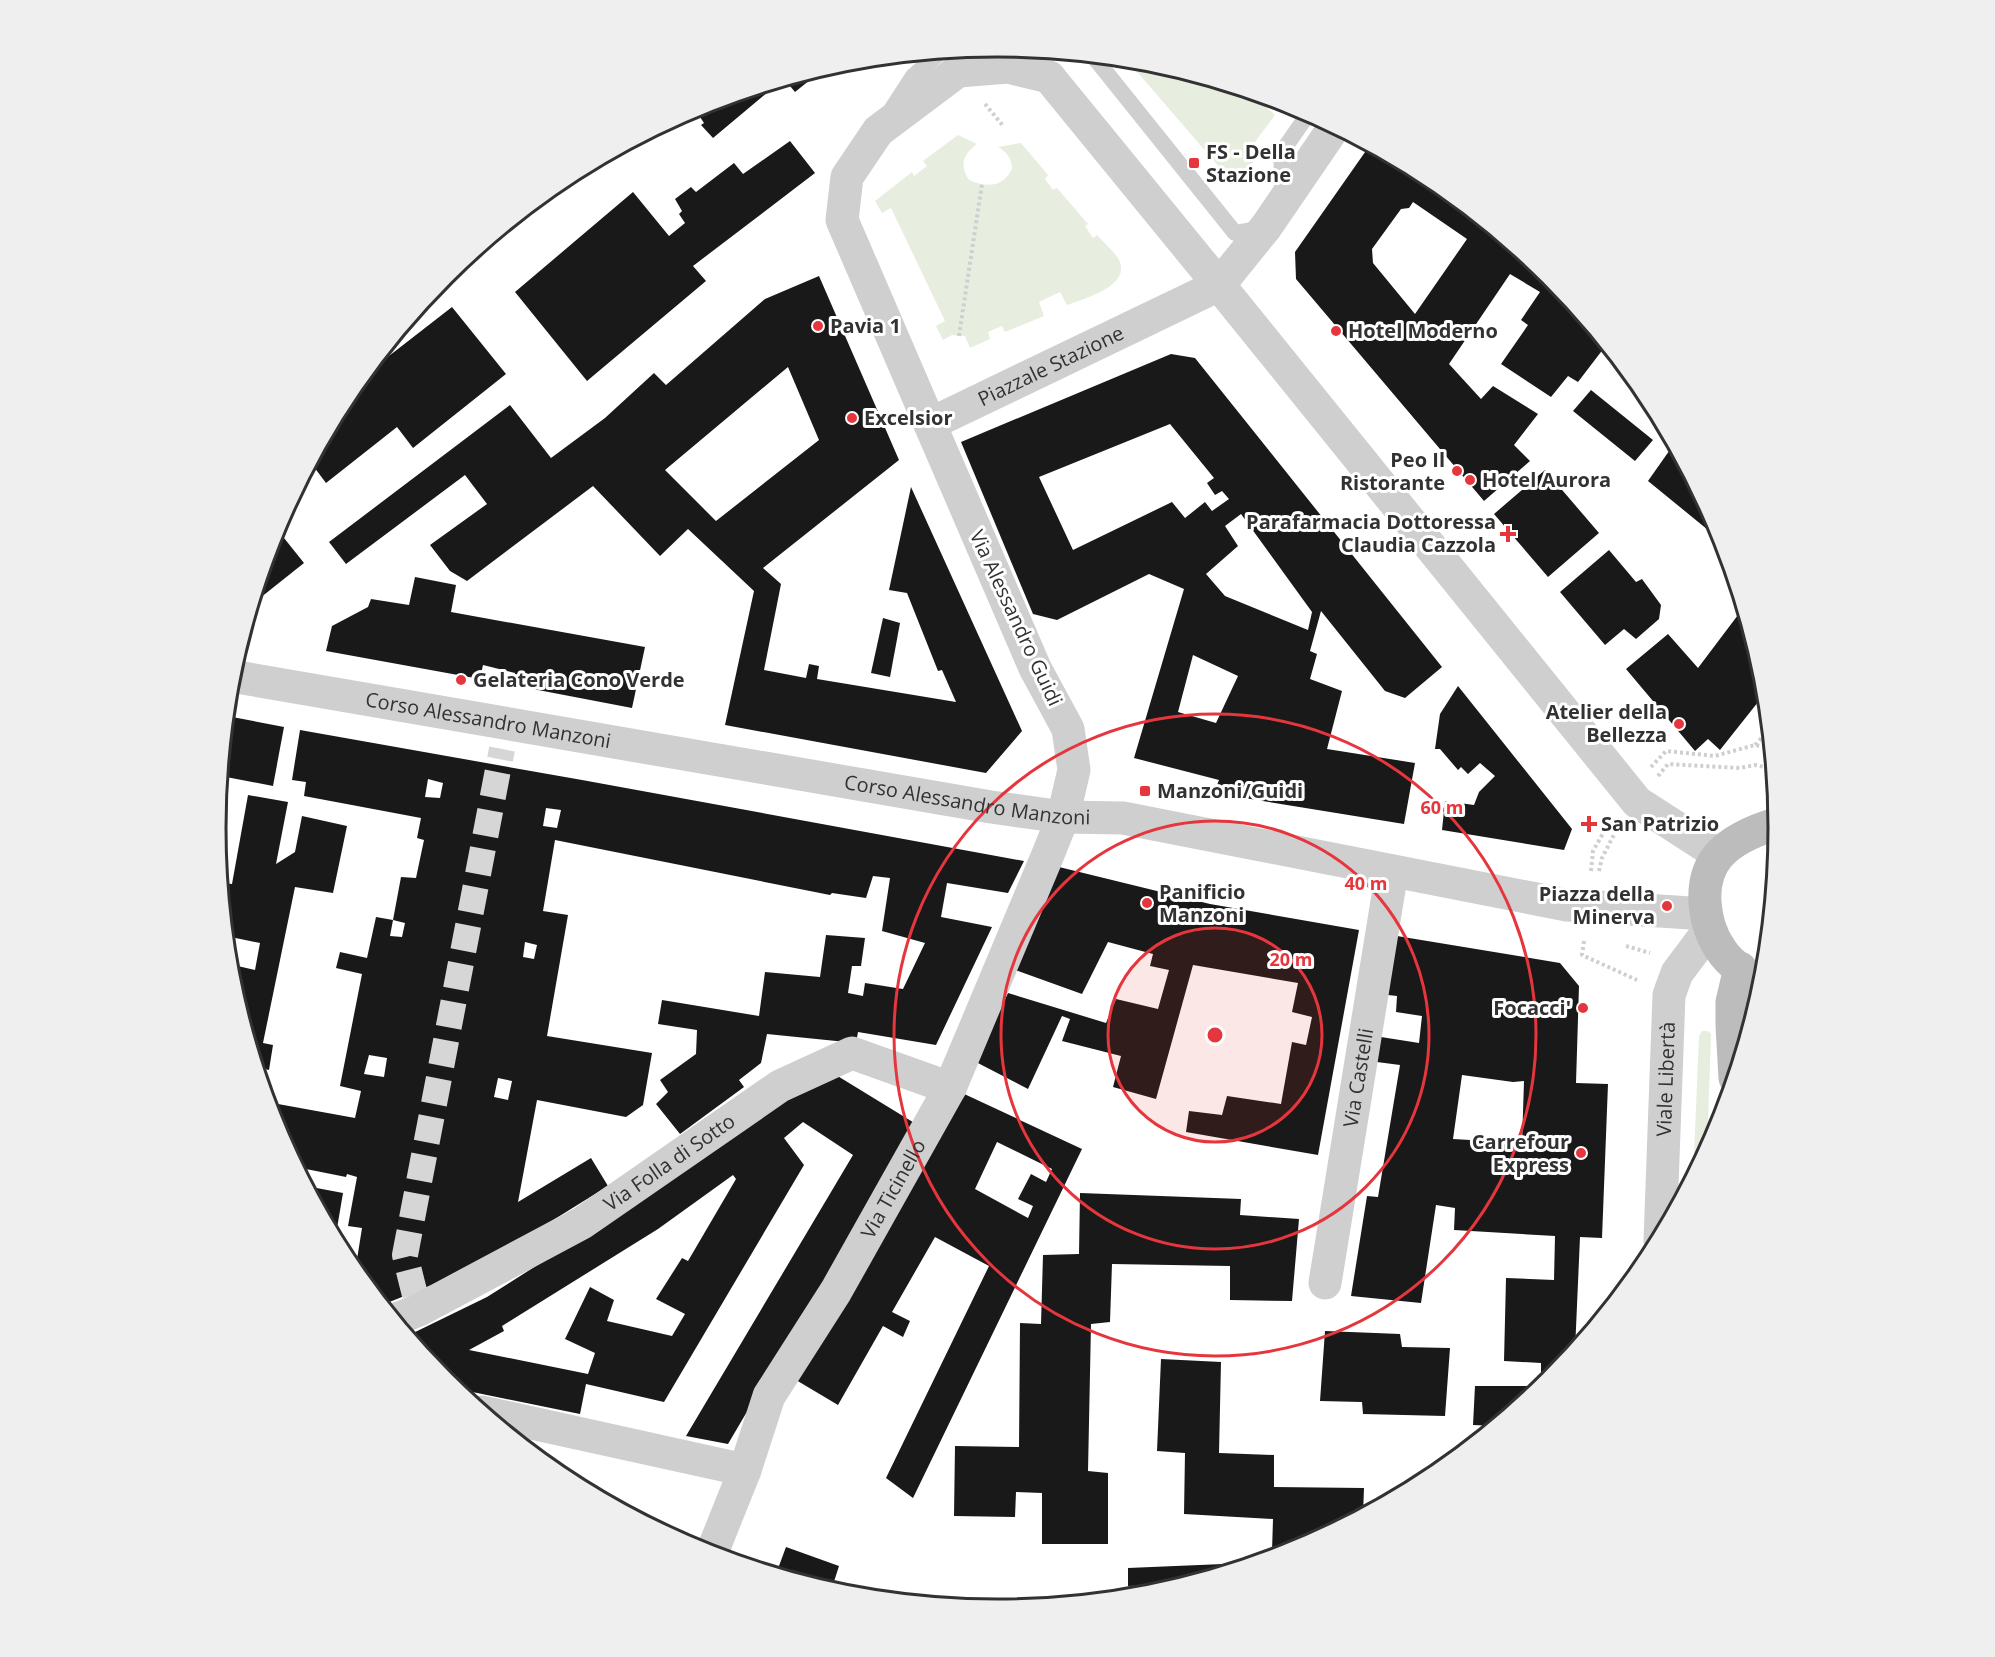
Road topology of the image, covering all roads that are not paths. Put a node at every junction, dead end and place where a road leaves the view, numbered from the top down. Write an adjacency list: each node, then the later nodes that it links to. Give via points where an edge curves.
1 (931, 61): 5 (lane, via 913,76)
2 (1100, 64): 7 (lane, via 1235,233)
3 (1050, 65): 5 (street, via 958,71); 8 (street)
4 (1304, 121): 7 (lane, via 1281,153)
5 (878, 131): 9 (street, via 847,177 842,220)
6 (1330, 133): 7 (street, Piazzale Stazione)
7 (1274, 215): 8 (street, Piazzale Stazione)
8 (1220, 285): 9 (street, Piazzale Stazione); 13 (street, via 1637,802)
9 (930, 424): 11 (street, Via Alessandro Guidi, via 1035,668 1068,729 1074,770)
10 (241, 678): 11 (street, Corso Alessandro Manzoni)
11 (1063, 817): 14 (street, Corso Alessandro Manzoni, via 1123,818); 18 (street, Via Ticinello)
12 (1769, 822): 13 (main road)
13 (1719, 855): 15 (main road, via 1708,873)
14 (1392, 871): 15 (street, Corso Alessandro Manzoni, via 1567,905); 20 (street, Via Castelli)
15 (1708, 921): 16 (main road, via 1721,951); 19 (street, Viale Libertà, via 1669,994)
16 (1752, 976): 17 (main road, via 1732,1002)
17 (1734, 1057)
18 (950, 1088): 21 (street, Via Folla di Sotto, via 852,1053 780,1086 582,1223); 23 (street, Via Ticinello, via 836,1291 769,1396)
19 (1661, 1222)
20 (1325, 1282)
21 (401, 1317)
22 (497, 1415): 23 (street)
23 (745, 1470): 24 (street, Via Ticinello)
24 (715, 1546)

